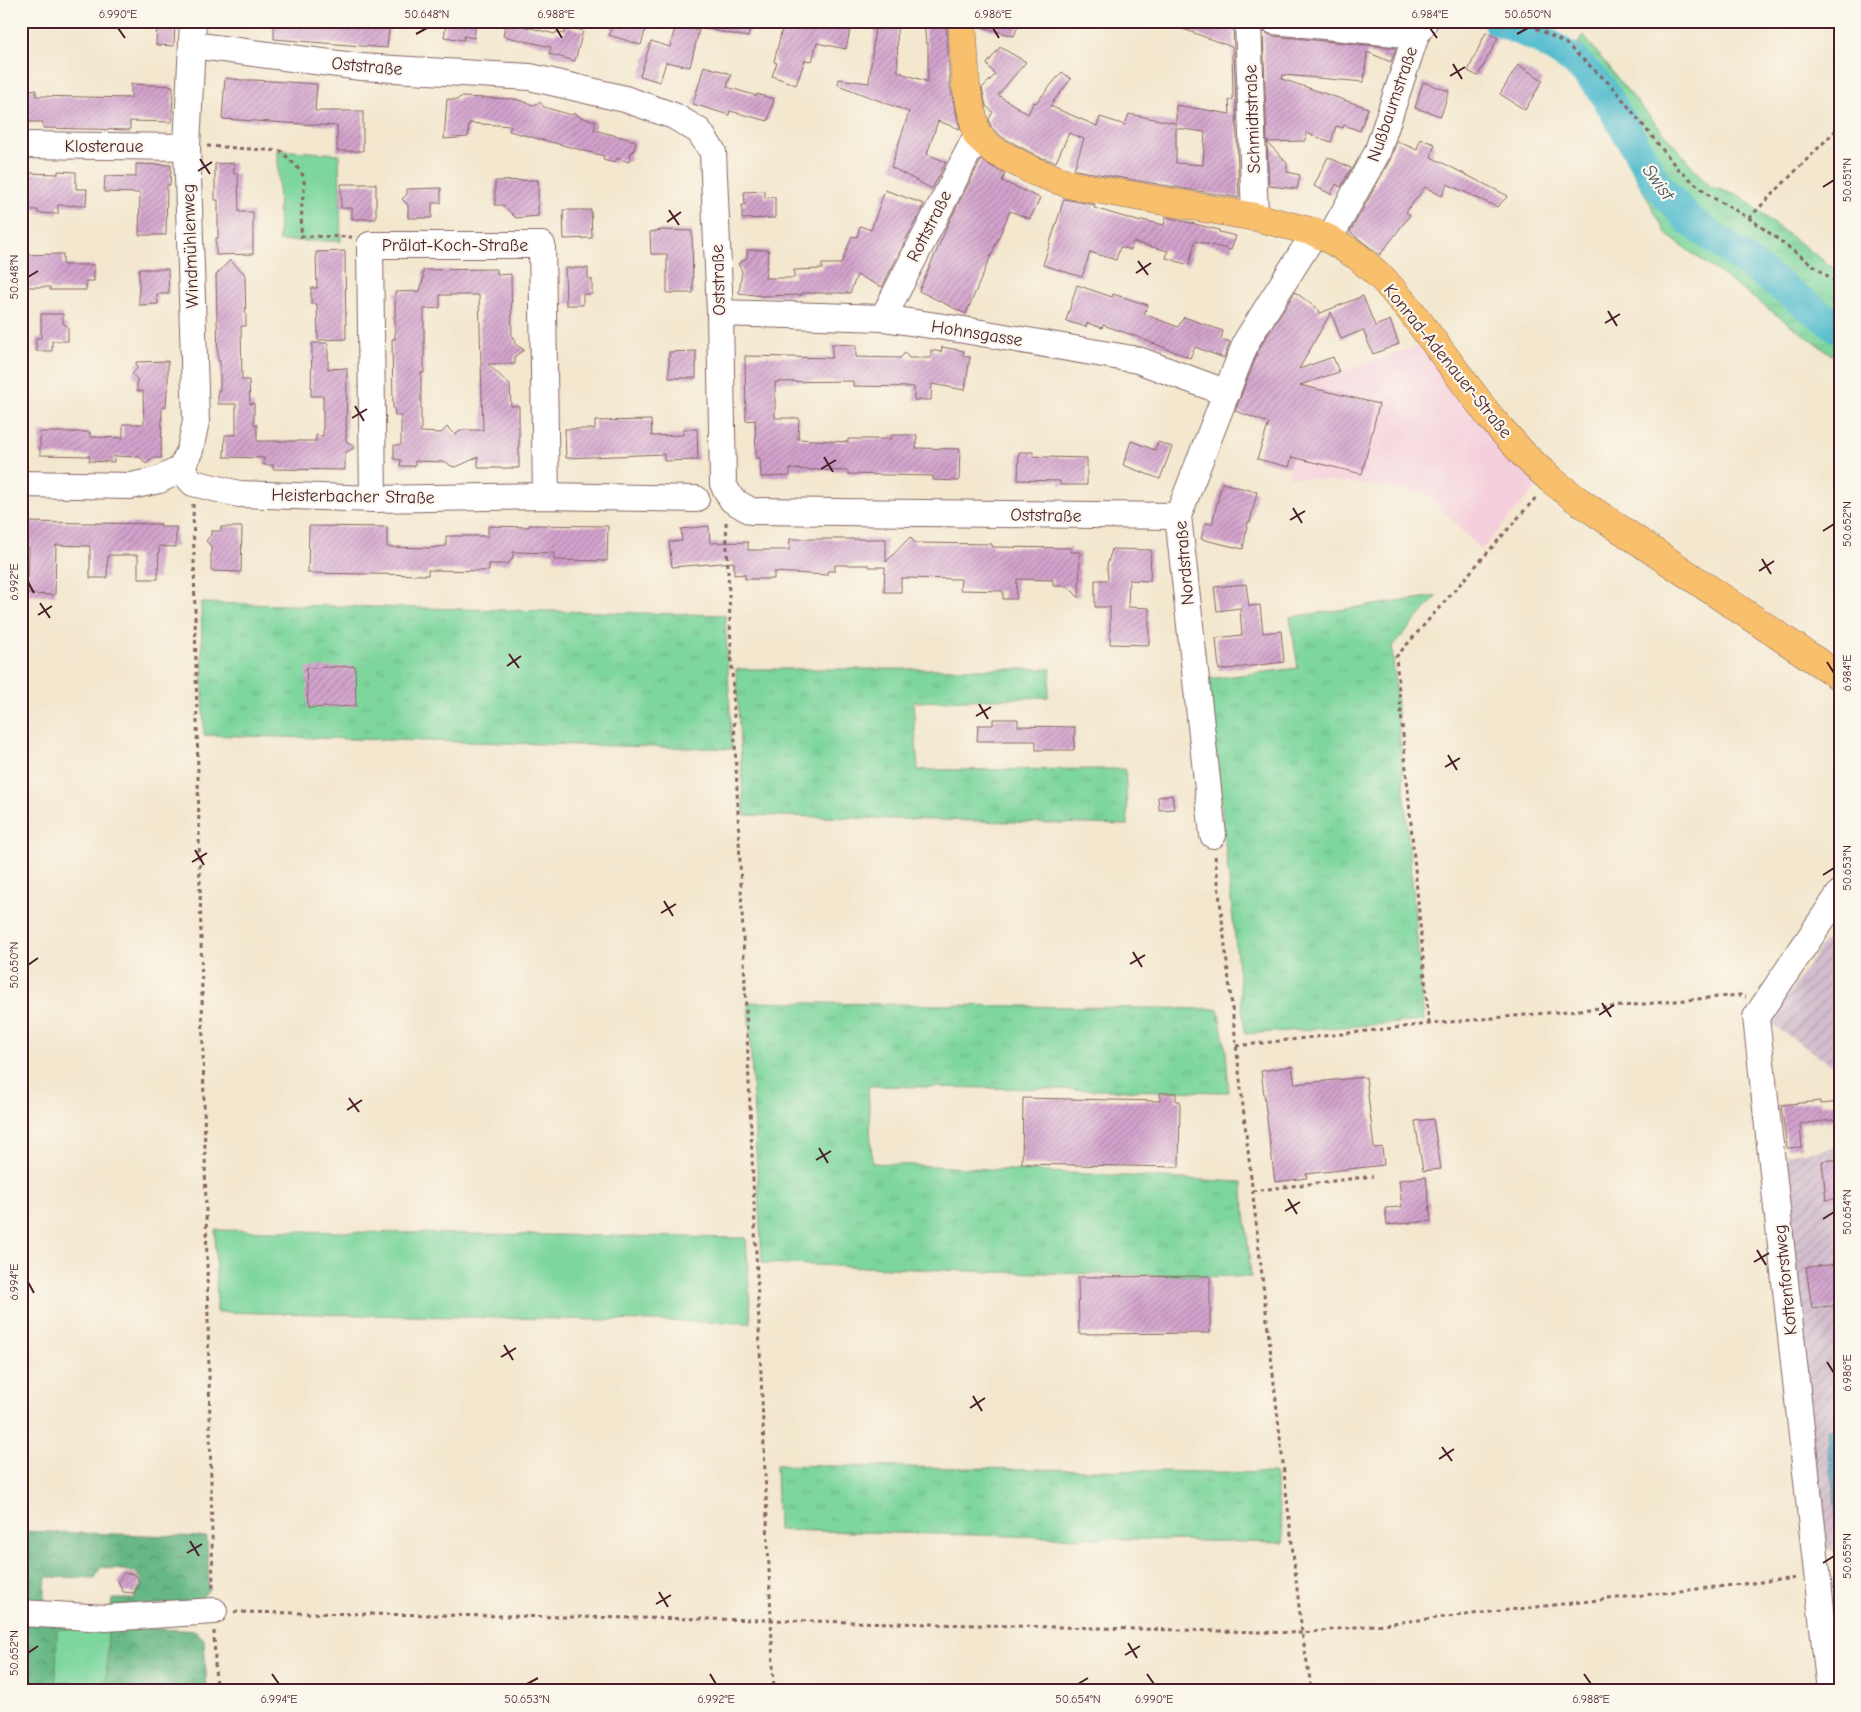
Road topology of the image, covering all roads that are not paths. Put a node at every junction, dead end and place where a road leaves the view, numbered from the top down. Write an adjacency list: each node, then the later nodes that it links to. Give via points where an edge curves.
1 (962, 21): 6 (main road, via 966,86)
2 (1248, 21): 9 (street, Schmidtstraße)
3 (1274, 21): 4 (street)
4 (1420, 28): 10 (street, Nußbaumstraße, via 1377,153)
5 (192, 33): 8 (street, Windmühlenweg); 11 (street, Oststraße, via 361,67 530,77 625,99 674,116 699,131 712,152)
6 (977, 135): 9 (main road, Konrad-Adenauer-Straße, via 993,150 1033,171 1072,185); 12 (street, Rottstraße)
7 (21, 145): 8 (street, Klosteraue)
8 (187, 147): 14 (street, Windmühlenweg, via 196,421)
9 (1255, 217): 10 (main road, Konrad-Adenauer-Straße)
10 (1321, 235): 13 (street, Nordstraße, via 1307,245 1247,340); 20 (main road, Konrad-Adenauer-Straße, via 1356,256 1383,279 1490,417 1551,480)
11 (720, 314): 12 (street, Hohnsgasse); 19 (street, Oststraße, via 723,484 732,500 751,511)
12 (883, 318): 13 (street, Hohnsgasse, via 1138,360)
13 (1227, 393): 19 (street, Nordstraße)
14 (187, 476): 15 (street, via 131,486); 17 (street, Heisterbacher Straße, via 239,494)
15 (21, 484)
16 (546, 496): 17 (street, Heisterbacher Straße); 17 (street, Prälat-Koch-Straße, via 542,245 370,245); 18 (street, Heisterbacher Straße)
17 (373, 499)
18 (696, 499)
19 (1178, 516): 21 (street, Nordstraße)
20 (1840, 678)
21 (1213, 835)
22 (1840, 893): 23 (street, Kottenforstweg, via 1756,1017)
23 (1828, 1576): 26 (street, Kottenforstweg)
24 (214, 1611): 25 (street, via 106,1618)
25 (21, 1613)
26 (1830, 1691)

